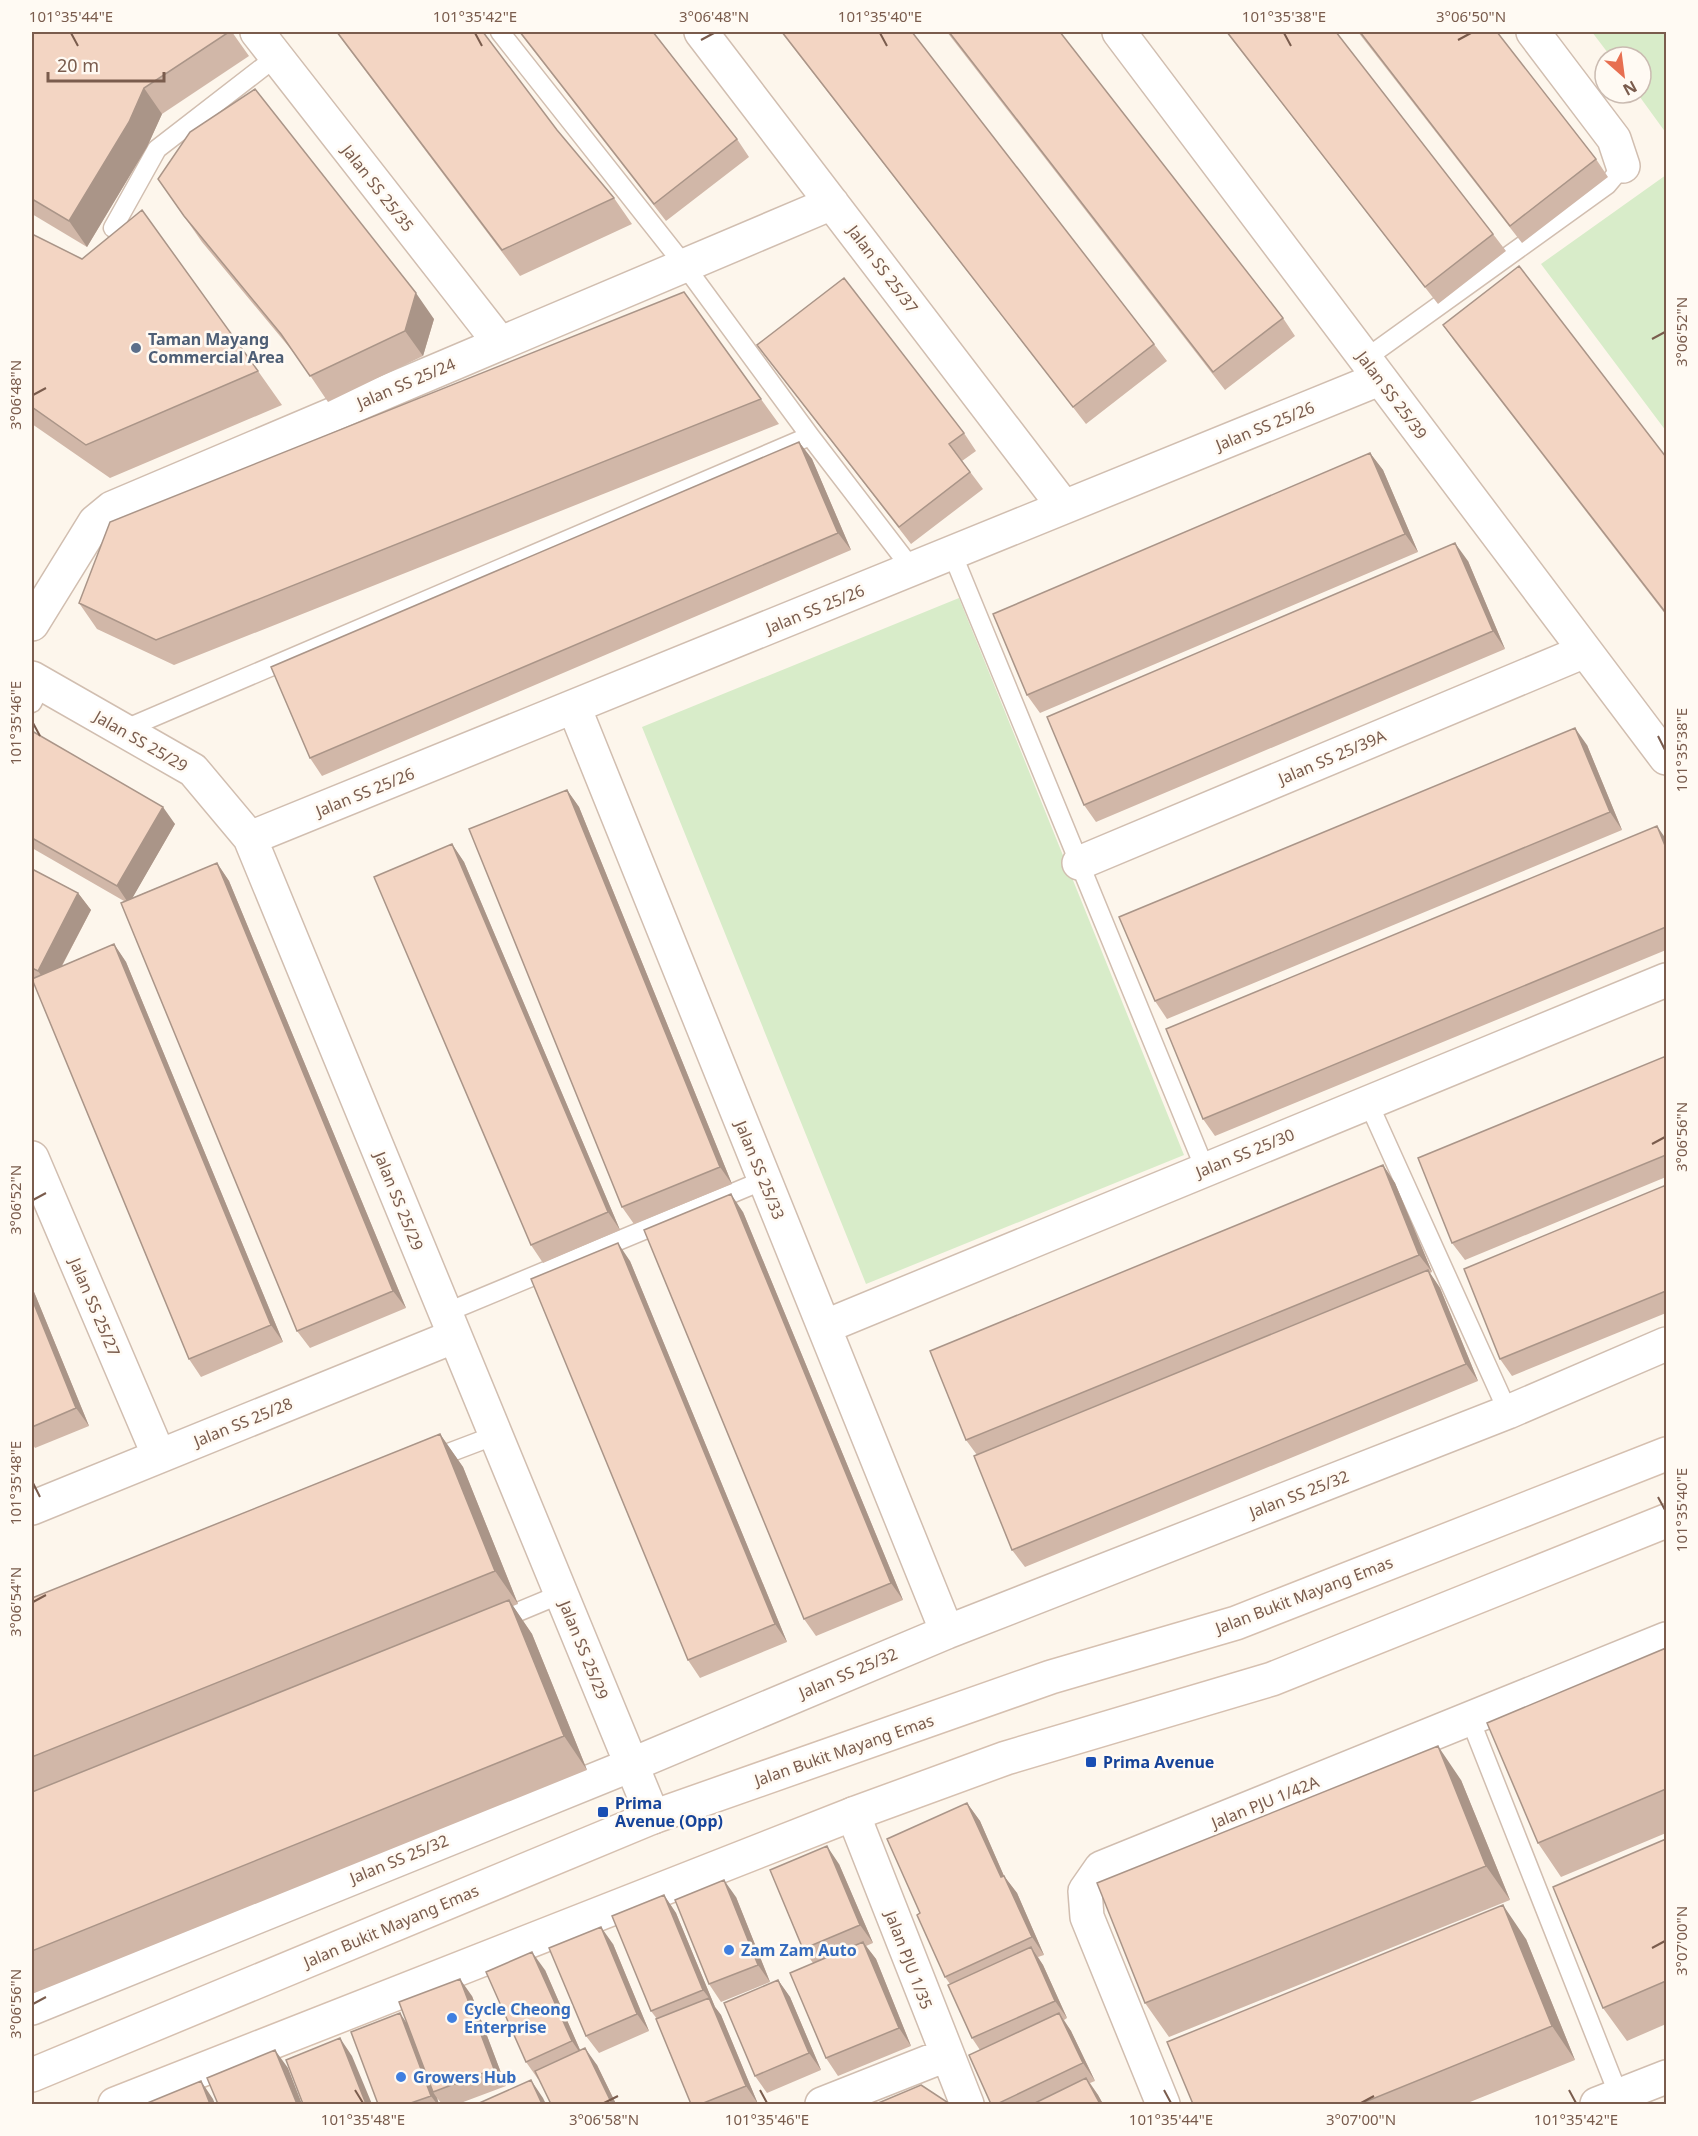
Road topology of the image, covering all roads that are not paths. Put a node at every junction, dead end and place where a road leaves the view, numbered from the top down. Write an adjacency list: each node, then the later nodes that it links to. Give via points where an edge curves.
1 (257, 32): 6 (street, Jalan SS 25/35)
2 (500, 32): 10 (lane)
3 (701, 32): 8 (street, Jalan SS 25/37)
4 (1119, 32): 12 (street, Jalan SS 25/39)
5 (1533, 32): 7 (street, via 1614,139)
6 (276, 57): 9 (lane, via 157,149); 11 (street, Jalan SS 25/35)
7 (1623, 166): 12 (lane, via 1607,185)
8 (832, 203): 10 (street, Jalan SS 25/24); 14 (street, Jalan SS 25/37)
9 (113, 228)
10 (685, 266): 11 (street, Jalan SS 25/24); 13 (lane)
11 (500, 344): 17 (street, Jalan SS 25/24, via 112,508 95,522)
12 (1372, 370): 14 (street, Jalan SS 25/26); 18 (street, Jalan SS 25/39)
13 (810, 436): 16 (lane); 21 (lane)
14 (1064, 507): 15 (street, Jalan SS 25/26)
15 (952, 553): 16 (street, Jalan SS 25/26); 24 (lane)
16 (912, 569): 20 (street, Jalan SS 25/26)
17 (32, 624)
18 (1585, 651): 22 (street, Jalan SS 25/39); 24 (street, Jalan SS 25/39A)
19 (35, 688): 21 (street, Jalan SS 25/29)
20 (574, 707): 23 (street, Jalan SS 25/26); 29 (street, Jalan SS 25/33)
21 (123, 730): 23 (street, Jalan SS 25/29, via 193,770)
22 (1666, 758)
23 (250, 838): 30 (street, Jalan SS 25/29)
24 (1079, 863): 28 (lane)
25 (1666, 980): 26 (street, Jalan SS 25/30)
26 (1368, 1102): 28 (street, Jalan SS 25/30); 33 (lane)
27 (32, 1158): 36 (street, Jalan SS 25/27)
28 (1205, 1169): 31 (street, Jalan SS 25/30)
29 (764, 1180): 30 (lane); 31 (street, Jalan SS 25/33)
30 (450, 1325): 34 (street, Jalan SS 25/29); 36 (street, Jalan SS 25/28)
31 (824, 1327): 42 (street, Jalan SS 25/33)
32 (1666, 1344): 33 (street, Jalan SS 25/32)
33 (1508, 1412): 42 (street, Jalan SS 25/32)
34 (496, 1435): 37 (lane); 40 (street, Jalan SS 25/29)
35 (1666, 1454): 47 (street, Jalan Bukit Mayang Emas, via 1236,1623 1051,1677)
36 (159, 1456): 38 (street, Jalan SS 25/28)
37 (418, 1464)
38 (32, 1508)
39 (1666, 1521): 46 (street, via 1272,1679 1006,1758)
40 (561, 1594): 41 (lane); 45 (street, Jalan SS 25/29)
41 (484, 1626)
42 (947, 1632): 45 (street, Jalan SS 25/32)
43 (1666, 1639): 44 (street, Jalan PJU 1/42A)
44 (1470, 1719): 52 (lane); 56 (street, Jalan PJU 1/42A, via 1101,1868 1085,1891 1087,1917)
45 (631, 1765): 47 (street, Jalan SS 25/29); 48 (street, Jalan SS 25/32)
46 (853, 1814): 49 (street, Jalan PJU 1/35); 53 (street)
47 (653, 1817): 50 (street, Jalan Bukit Mayang Emas)
48 (32, 2008)
49 (946, 2055): 54 (street); 55 (street, Jalan PJU 1/35)
50 (32, 2075)
51 (1666, 2077): 52 (street)
52 (1608, 2100)
53 (115, 2104)
54 (822, 2104)
55 (967, 2104)
56 (1163, 2104)

